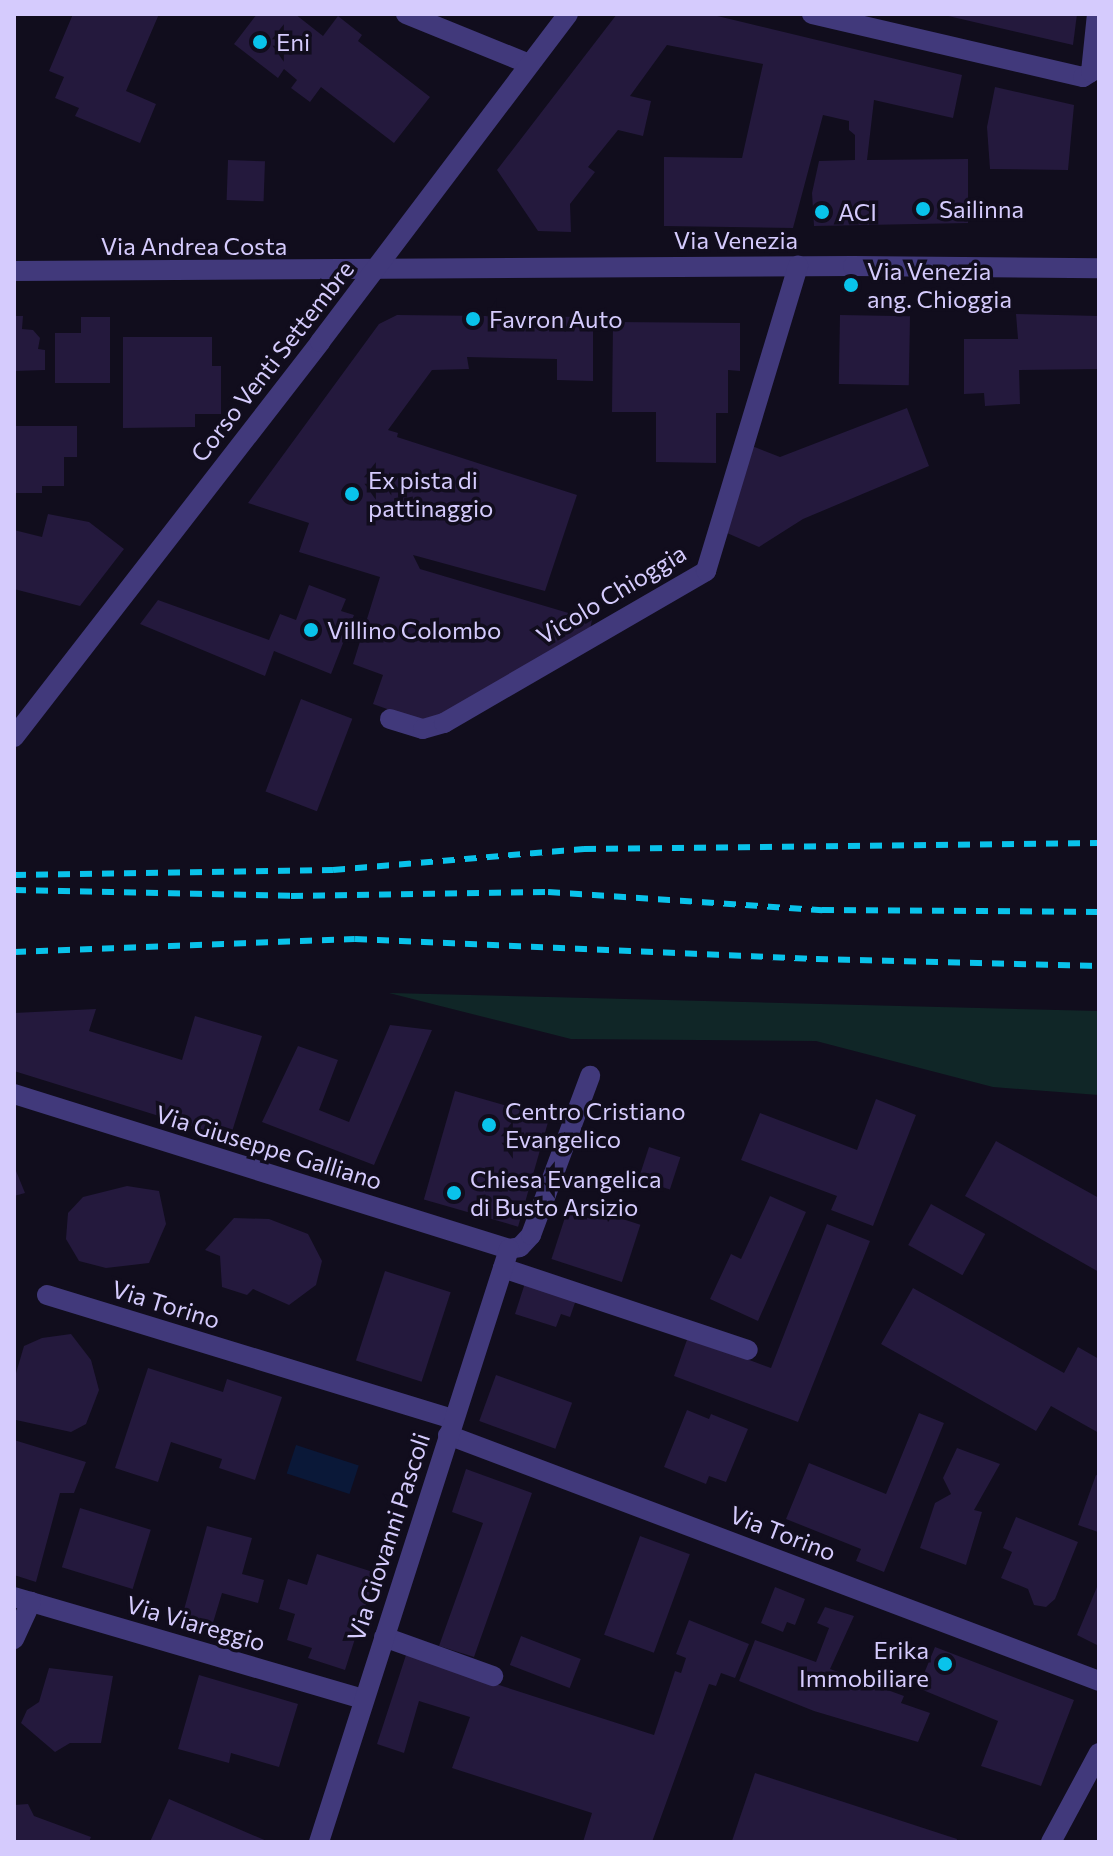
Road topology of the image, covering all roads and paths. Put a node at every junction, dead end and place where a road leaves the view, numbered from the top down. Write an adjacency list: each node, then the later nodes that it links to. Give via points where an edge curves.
1 (406, 14): 5 (street)
2 (568, 14): 5 (street, Corso Venti Settembre)
3 (812, 14): 4 (street, via 1083,77 1091,72)
4 (1097, 14)
5 (529, 64): 9 (street, Corso Venti Settembre)
6 (798, 266): 7 (street, Via Venezia); 9 (street, Via Venezia); 10 (street, Vicolo Chioggia, via 706,571 444,723 423,729)
7 (1099, 268)
8 (14, 271): 9 (street, Via Andrea Costa)
9 (374, 271): 11 (street, Corso Venti Settembre)
10 (390, 719)
11 (14, 737)
12 (590, 1076): 14 (street, via 529,1238)
13 (14, 1094): 14 (street, Via Giuseppe Galliano)
14 (506, 1259): 16 (street, Via Giuseppe Galliano); 17 (street, Via Giovanni Pascoli)
15 (47, 1295): 17 (street, Via Torino)
16 (748, 1350)
17 (450, 1427): 19 (street, Via Giovanni Pascoli); 22 (street, Via Torino)
18 (22, 1599): 20 (street); 23 (street, Via Viareggio)
19 (384, 1637): 21 (street); 23 (street, Via Giovanni Pascoli)
20 (14, 1639)
21 (493, 1676)
22 (1099, 1681)
23 (363, 1699): 25 (street, Via Giovanni Pascoli)
24 (1099, 1753): 26 (street)
25 (319, 1842)
26 (1051, 1842)

